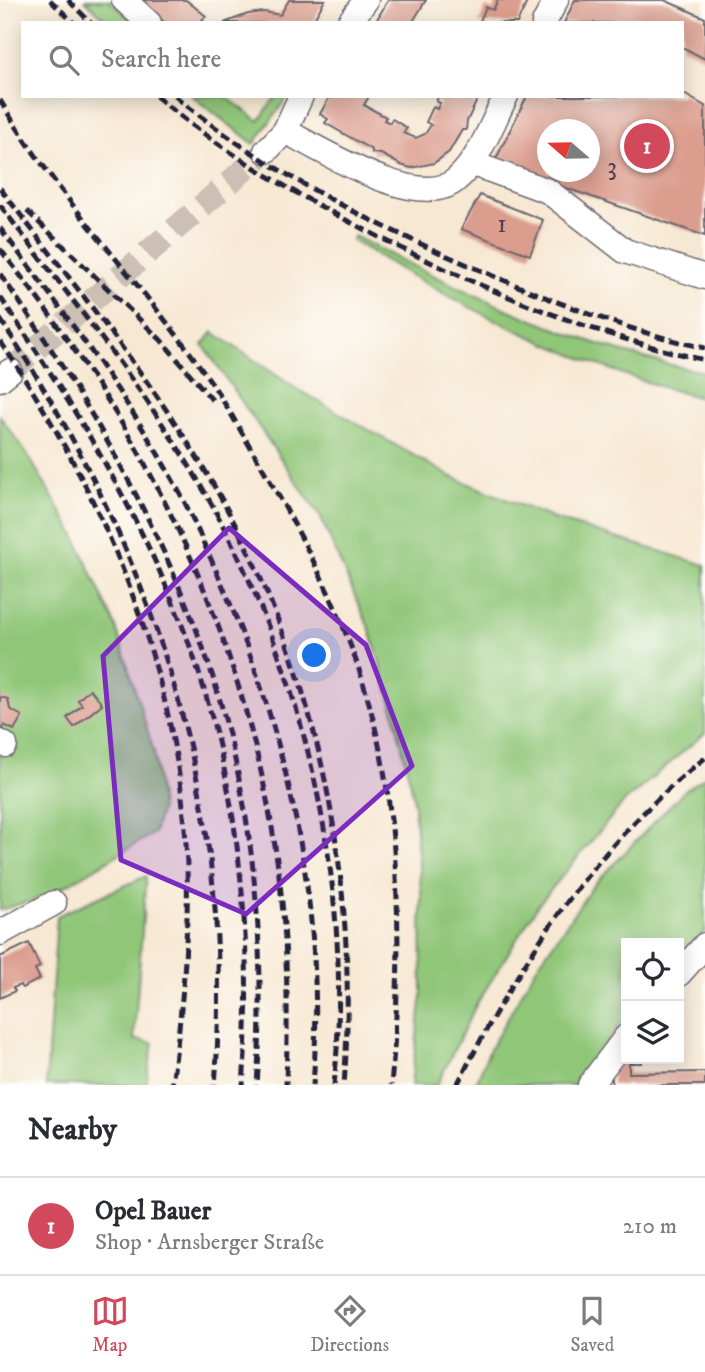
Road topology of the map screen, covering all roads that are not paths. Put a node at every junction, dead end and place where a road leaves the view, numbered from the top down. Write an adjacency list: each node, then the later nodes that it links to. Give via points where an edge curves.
1 (124, 0): 4 (street)
2 (366, 0): 5 (street)
3 (556, 0): 6 (street)
4 (147, 21)
5 (350, 21)
6 (545, 21)
7 (299, 98): 9 (street)
8 (505, 98): 11 (street)
9 (285, 131): 10 (street); 11 (street, via 411,189 434,190 456,181)
10 (266, 151)
11 (471, 163): 12 (street, via 548,191 625,251)
12 (705, 277)
13 (54, 902): 14 (street)
14 (0, 933)
15 (705, 945): 16 (street)
16 (684, 968)
17 (621, 1044): 18 (street)
18 (590, 1085)

